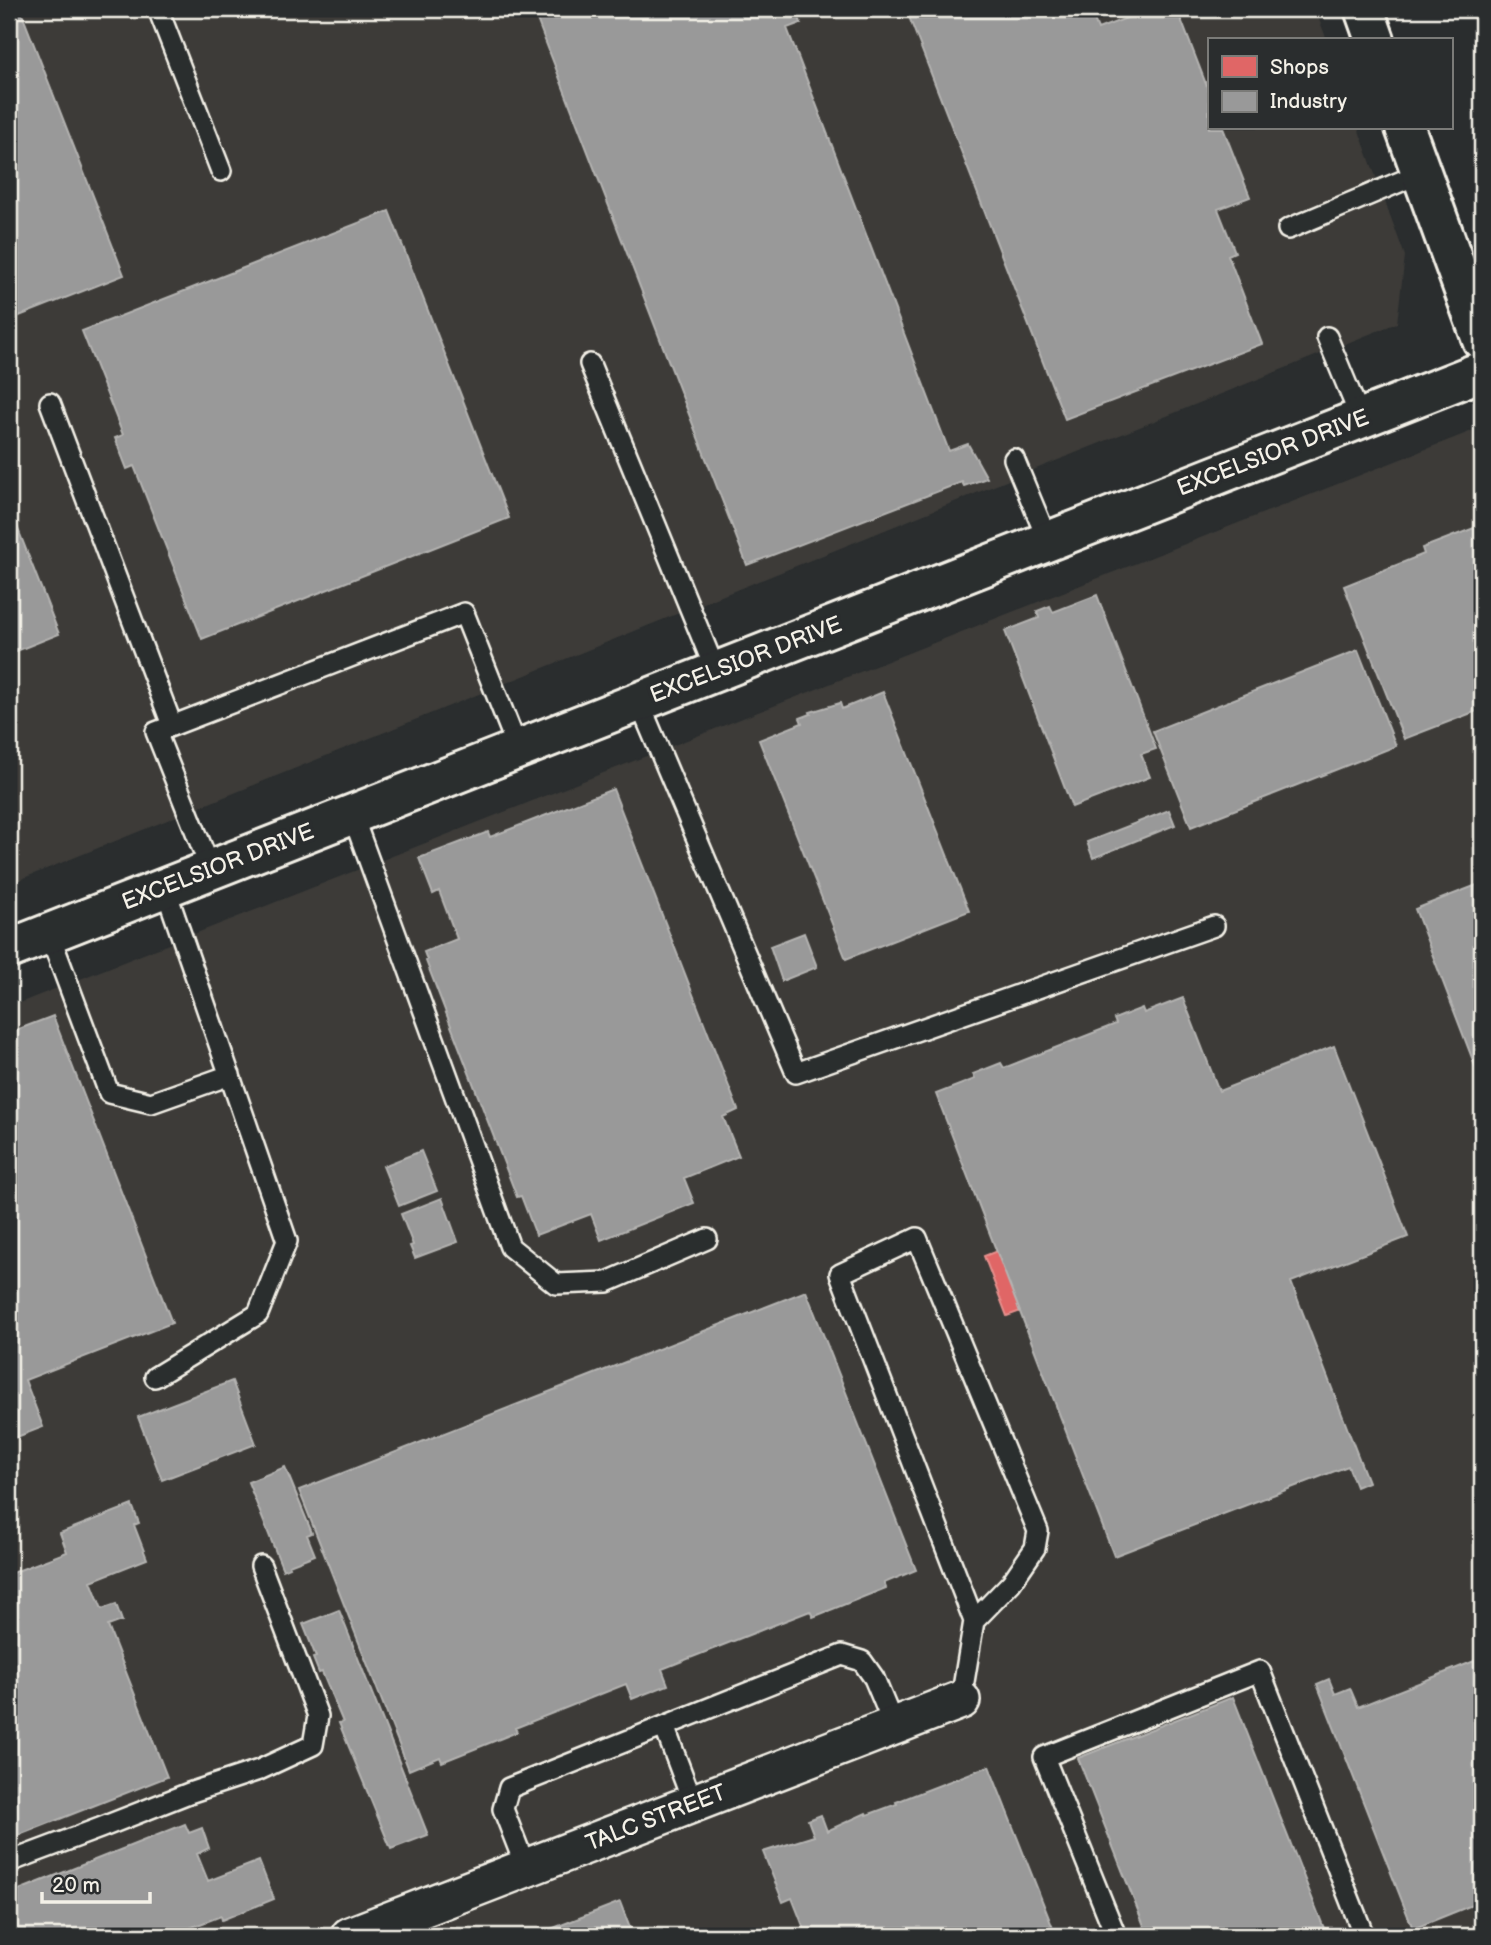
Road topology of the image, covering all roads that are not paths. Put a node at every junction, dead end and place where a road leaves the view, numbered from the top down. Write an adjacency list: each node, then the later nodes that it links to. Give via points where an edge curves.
1 (158, 9): 5 (lane)
2 (1364, 9): 3 (street)
3 (1374, 38)
4 (1406, 130): 6 (street)
5 (221, 171)
6 (1421, 173): 7 (lane); 9 (street)
7 (1288, 229)
8 (1327, 337): 13 (lane)
9 (1482, 340)
10 (590, 364): 16 (lane)
11 (1482, 371): 13 (street, EXCELSIOR DRIVE)
12 (50, 403): 18 (lane)
13 (1361, 419): 15 (street, EXCELSIOR DRIVE)
14 (1014, 459): 15 (lane)
15 (1048, 541): 16 (street, EXCELSIOR DRIVE)
16 (716, 672): 17 (street, EXCELSIOR DRIVE)
17 (639, 702): 19 (street, EXCELSIOR DRIVE); 23 (lane, via 796,1073)
18 (172, 725): 19 (lane, via 464,613); 21 (lane, via 156,732)
19 (518, 749): 20 (street, EXCELSIOR DRIVE)
20 (352, 814): 21 (street, EXCELSIOR DRIVE); 27 (lane, via 510,1247 556,1284 607,1282)
21 (211, 870): 22 (street, EXCELSIOR DRIVE)
22 (165, 888): 24 (street, EXCELSIOR DRIVE); 26 (lane)
23 (1214, 926)
24 (50, 933): 25 (street, EXCELSIOR DRIVE); 26 (lane, via 109,1093 151,1103)
25 (9, 949)
26 (230, 1075): 28 (lane, via 288,1241 258,1314)
27 (707, 1240)
28 (155, 1377)
29 (261, 1566): 35 (lane, via 318,1716 313,1745 259,1770)
30 (974, 1621): 30 (lane, via 840,1274 917,1238 1038,1531 1035,1548 1011,1583); 31 (lane)
31 (961, 1700): 33 (street, TALC STREET)
32 (664, 1726): 33 (lane, via 842,1655 862,1661); 34 (lane); 36 (lane, via 509,1788 503,1809)
33 (894, 1726): 34 (street, TALC STREET)
34 (693, 1803): 36 (street, TALC STREET)
35 (9, 1862)
36 (526, 1868): 37 (street, TALC STREET)
37 (350, 1936)
38 (1116, 1936): 39 (lane, via 1044,1757 1260,1671)
39 (1364, 1936)

